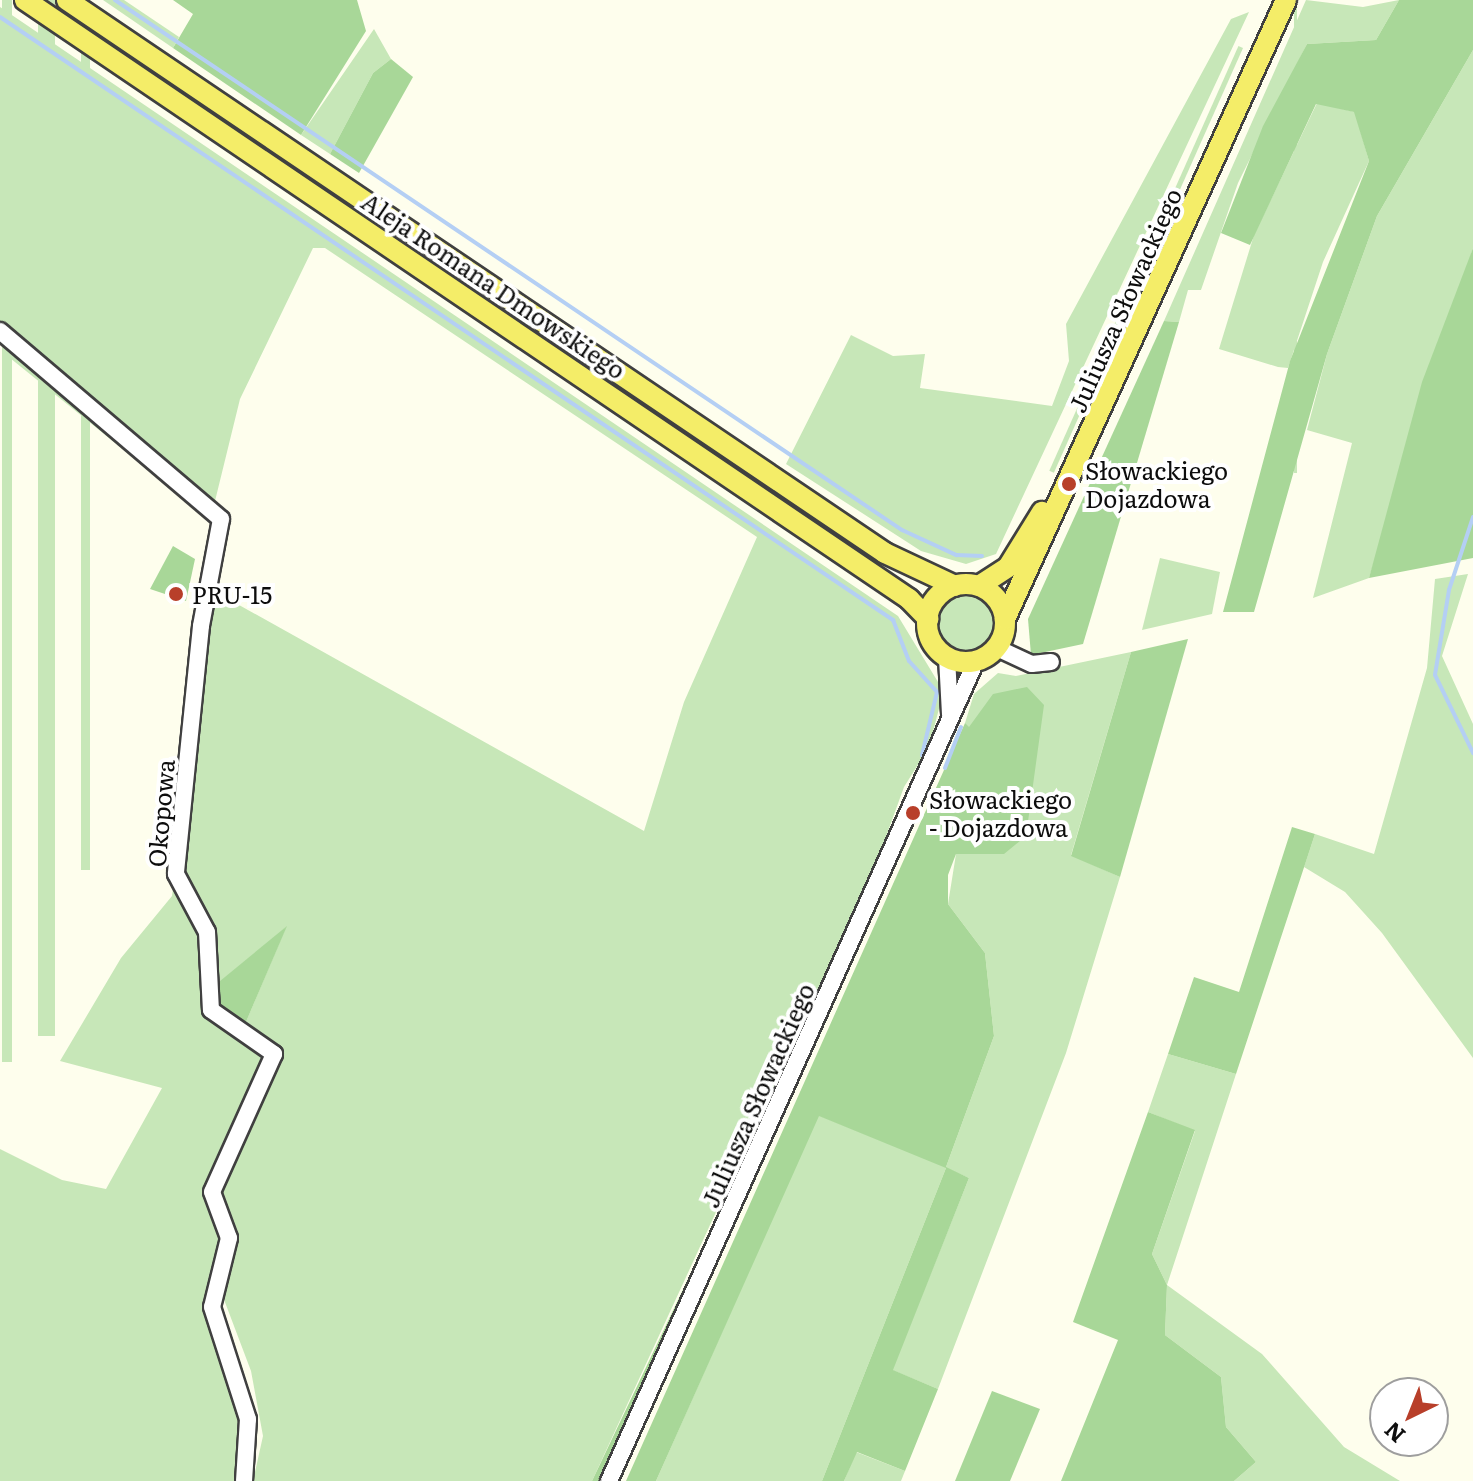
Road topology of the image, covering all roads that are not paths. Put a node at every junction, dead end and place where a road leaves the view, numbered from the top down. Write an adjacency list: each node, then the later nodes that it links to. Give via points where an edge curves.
1 (25, 0): 8 (main road, Aleja Romana Dmowskiego, via 909,599)
2 (67, 0): 6 (main road, Aleja Romana Dmowskiego, via 885,553)
3 (1272, 0): 7 (main road, Juliusza Słowackiego, via 1037,523 1001,575)
4 (1286, 0): 9 (main road, Juliusza Słowackiego)
5 (0, 331): 15 (street, Okopowa, via 221,519 201,626 176,874 207,932 211,1010 274,1054 212,1192 229,1238 212,1307 248,1419)
6 (955, 586): 7 (main road); 8 (main road, via 936,598)
7 (979, 586): 9 (main road, via 997,599)
8 (928, 619): 11 (main road, via 932,641)
9 (1005, 619): 10 (main road)
10 (997, 648): 12 (main road); 13 (street, via 1032,664)
11 (947, 657): 12 (main road); 14 (street, Juliusza Słowackiego)
12 (976, 661): 14 (street, Juliusza Słowackiego)
13 (1051, 662)
14 (949, 728): 16 (street, Juliusza Słowackiego)
15 (244, 1481)
16 (609, 1481)

